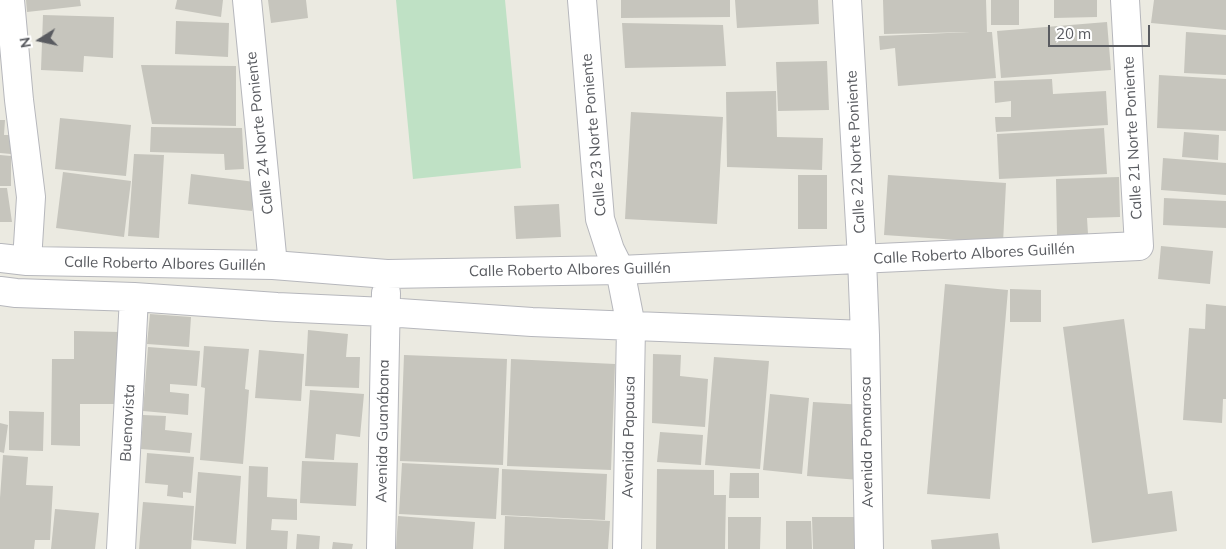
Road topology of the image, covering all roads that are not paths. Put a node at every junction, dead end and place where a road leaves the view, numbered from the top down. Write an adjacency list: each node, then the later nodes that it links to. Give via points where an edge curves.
1 (10, 0): 6 (street)
2 (247, 0): 11 (street, Calle 24 Norte Poniente)
3 (582, 0): 12 (street, Calle 23 Norte Poniente, via 600,219)
4 (847, 0): 9 (street, Calle 22 Norte Poniente)
5 (1125, 0): 7 (street, Calle 21 Norte Poniente)
6 (9, 99): 10 (street, via 31,197)
7 (1140, 246): 9 (street, Calle Roberto Albores Guillén)
8 (0, 258): 10 (street, Calle Roberto Albores Guillén)
9 (862, 259): 12 (street, Calle Roberto Albores Guillén); 18 (street, Calle 22 Norte Poniente)
10 (27, 261): 11 (street, Calle Roberto Albores Guillén)
11 (273, 265): 13 (street, Calle Roberto Albores Guillén)
12 (620, 270): 13 (street, Calle Roberto Albores Guillén); 17 (street, Calle 23 Norte Poniente)
13 (387, 274): 16 (street, Avenida Guanábana)
14 (0, 291): 15 (street)
15 (134, 296): 16 (street); 19 (street, Buenavista)
16 (385, 312): 17 (street); 20 (street, Avenida Guanábana)
17 (631, 326): 18 (street); 21 (street, Avenida Papausa)
18 (864, 334): 22 (street, Avenida Pomarosa)
19 (121, 549)
20 (381, 549)
21 (627, 549)
22 (869, 549)

